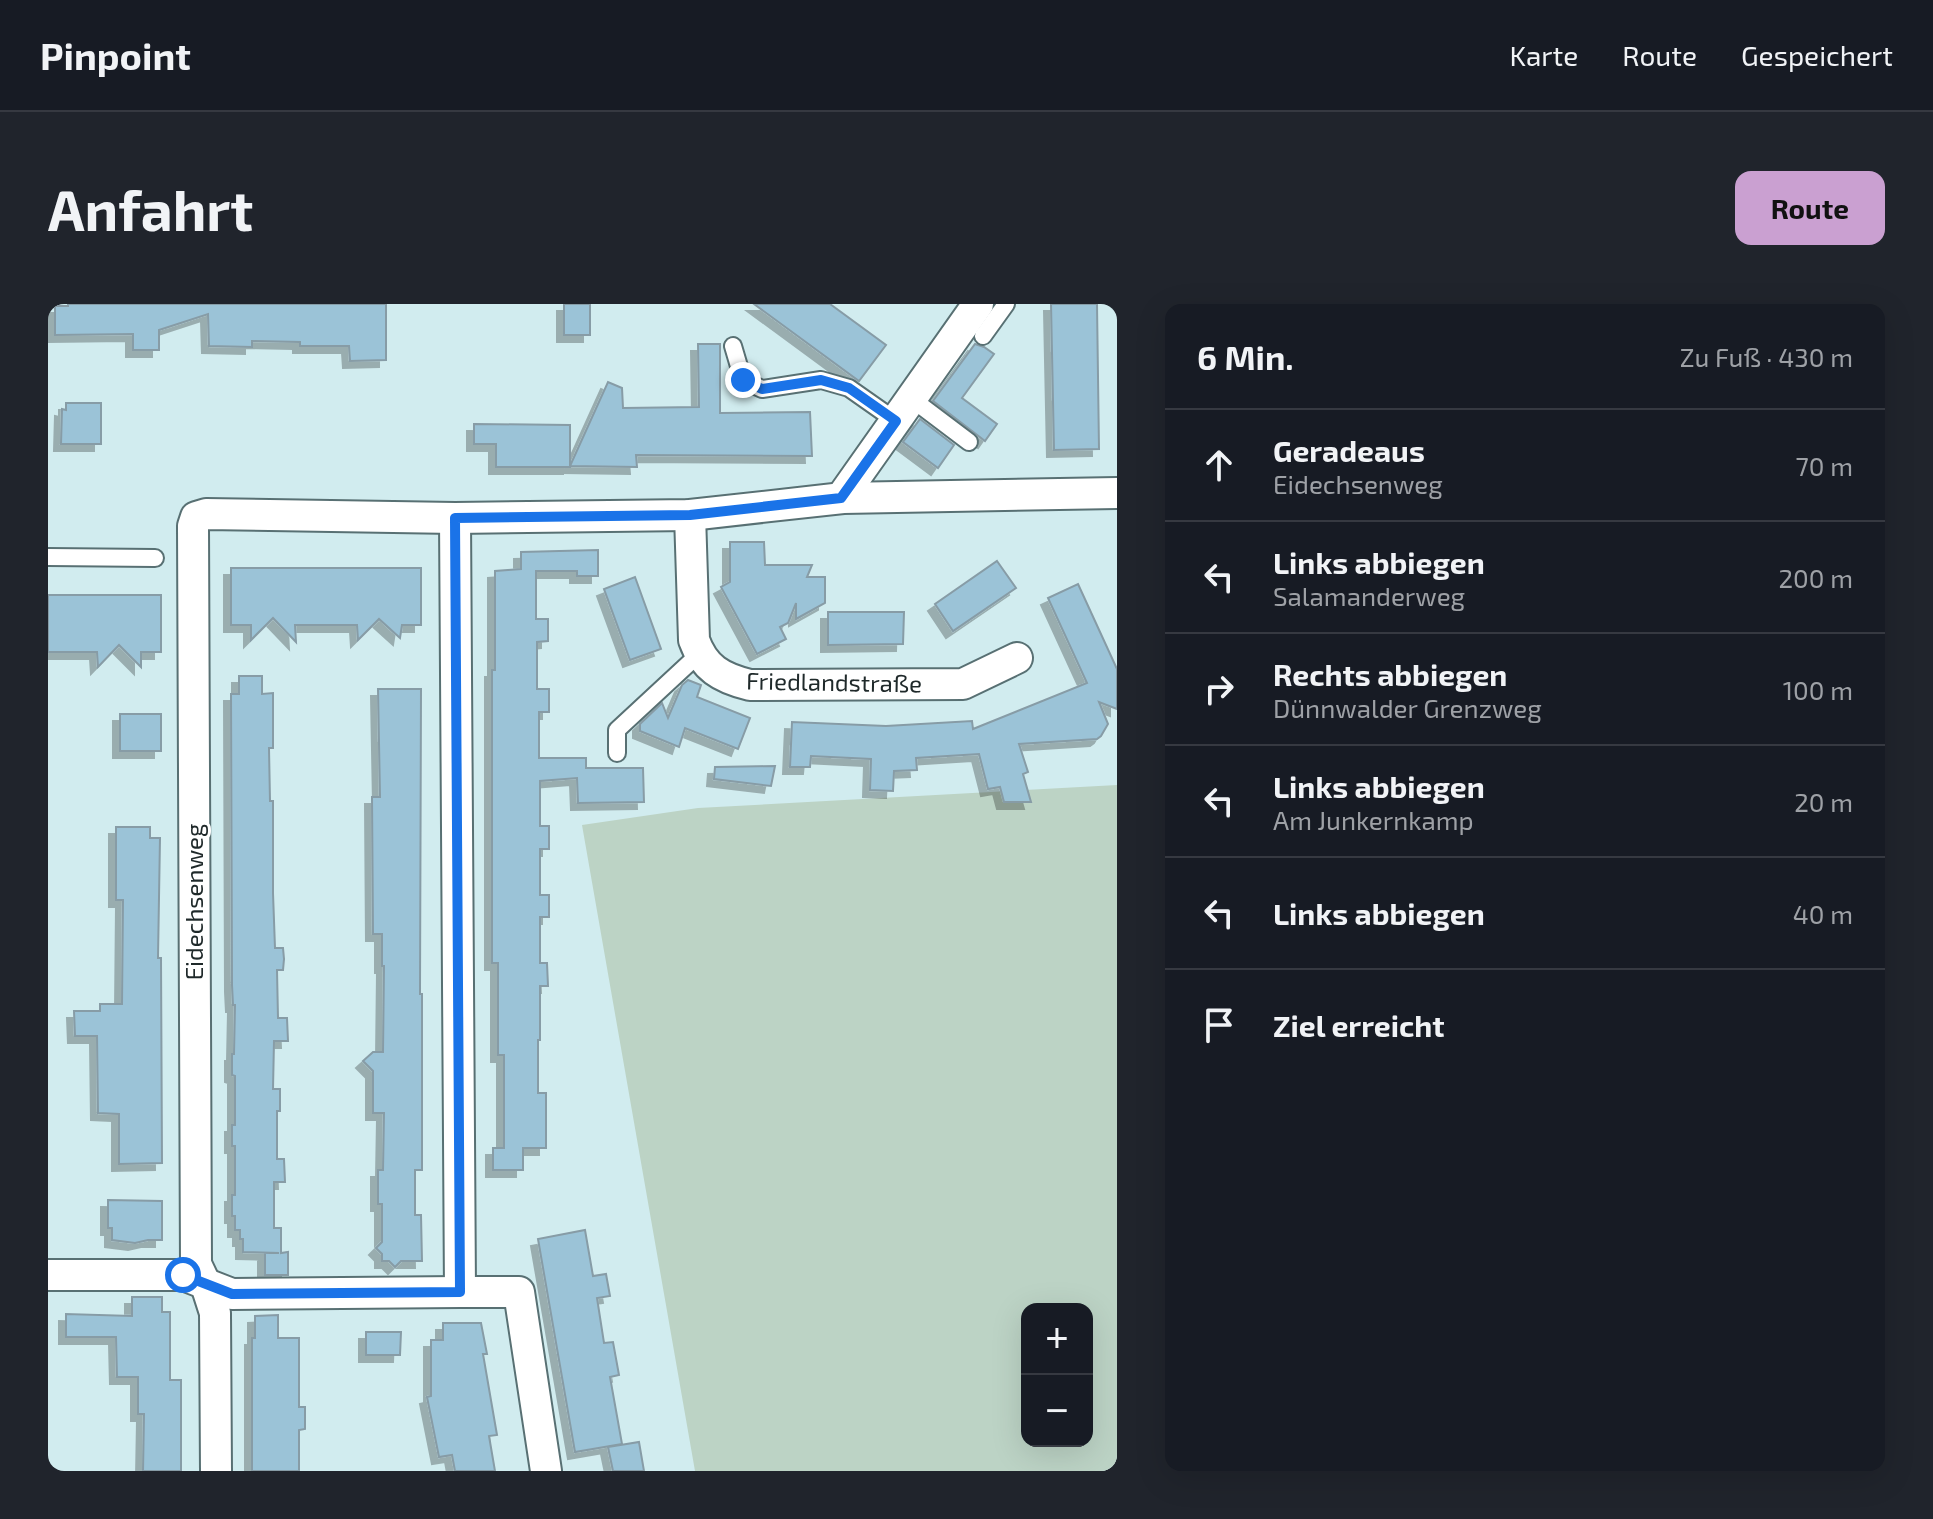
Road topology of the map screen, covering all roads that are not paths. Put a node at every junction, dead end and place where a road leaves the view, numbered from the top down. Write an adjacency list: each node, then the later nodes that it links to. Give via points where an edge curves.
1 (978, 304): 5 (street)
2 (1006, 304): 3 (lane)
3 (983, 336)
4 (733, 346): 5 (lane, via 743,380 762,389 821,380)
5 (904, 410): 6 (lane); 8 (street)
6 (969, 442)
7 (1117, 493): 8 (street)
8 (841, 498): 9 (street)
9 (690, 515): 10 (street); 13 (street, via 694,640)
10 (455, 518): 17 (street, Eidechsenweg, via 206,514 196,517 193,526 196,1264); 18 (street)
11 (48, 557): 12 (lane)
12 (155, 558)
13 (699, 654): 14 (street, Friedlandstraße, via 716,672 750,685 963,684); 15 (lane, via 617,730)
14 (1017, 658)
15 (617, 753)
16 (48, 1275): 17 (street, via 183,1275)
17 (206, 1285): 18 (street, via 232,1294); 19 (street, Eidechsenweg, via 215,1313)
18 (460, 1292): 20 (street, via 519,1292)
19 (216, 1471)
20 (546, 1471)

